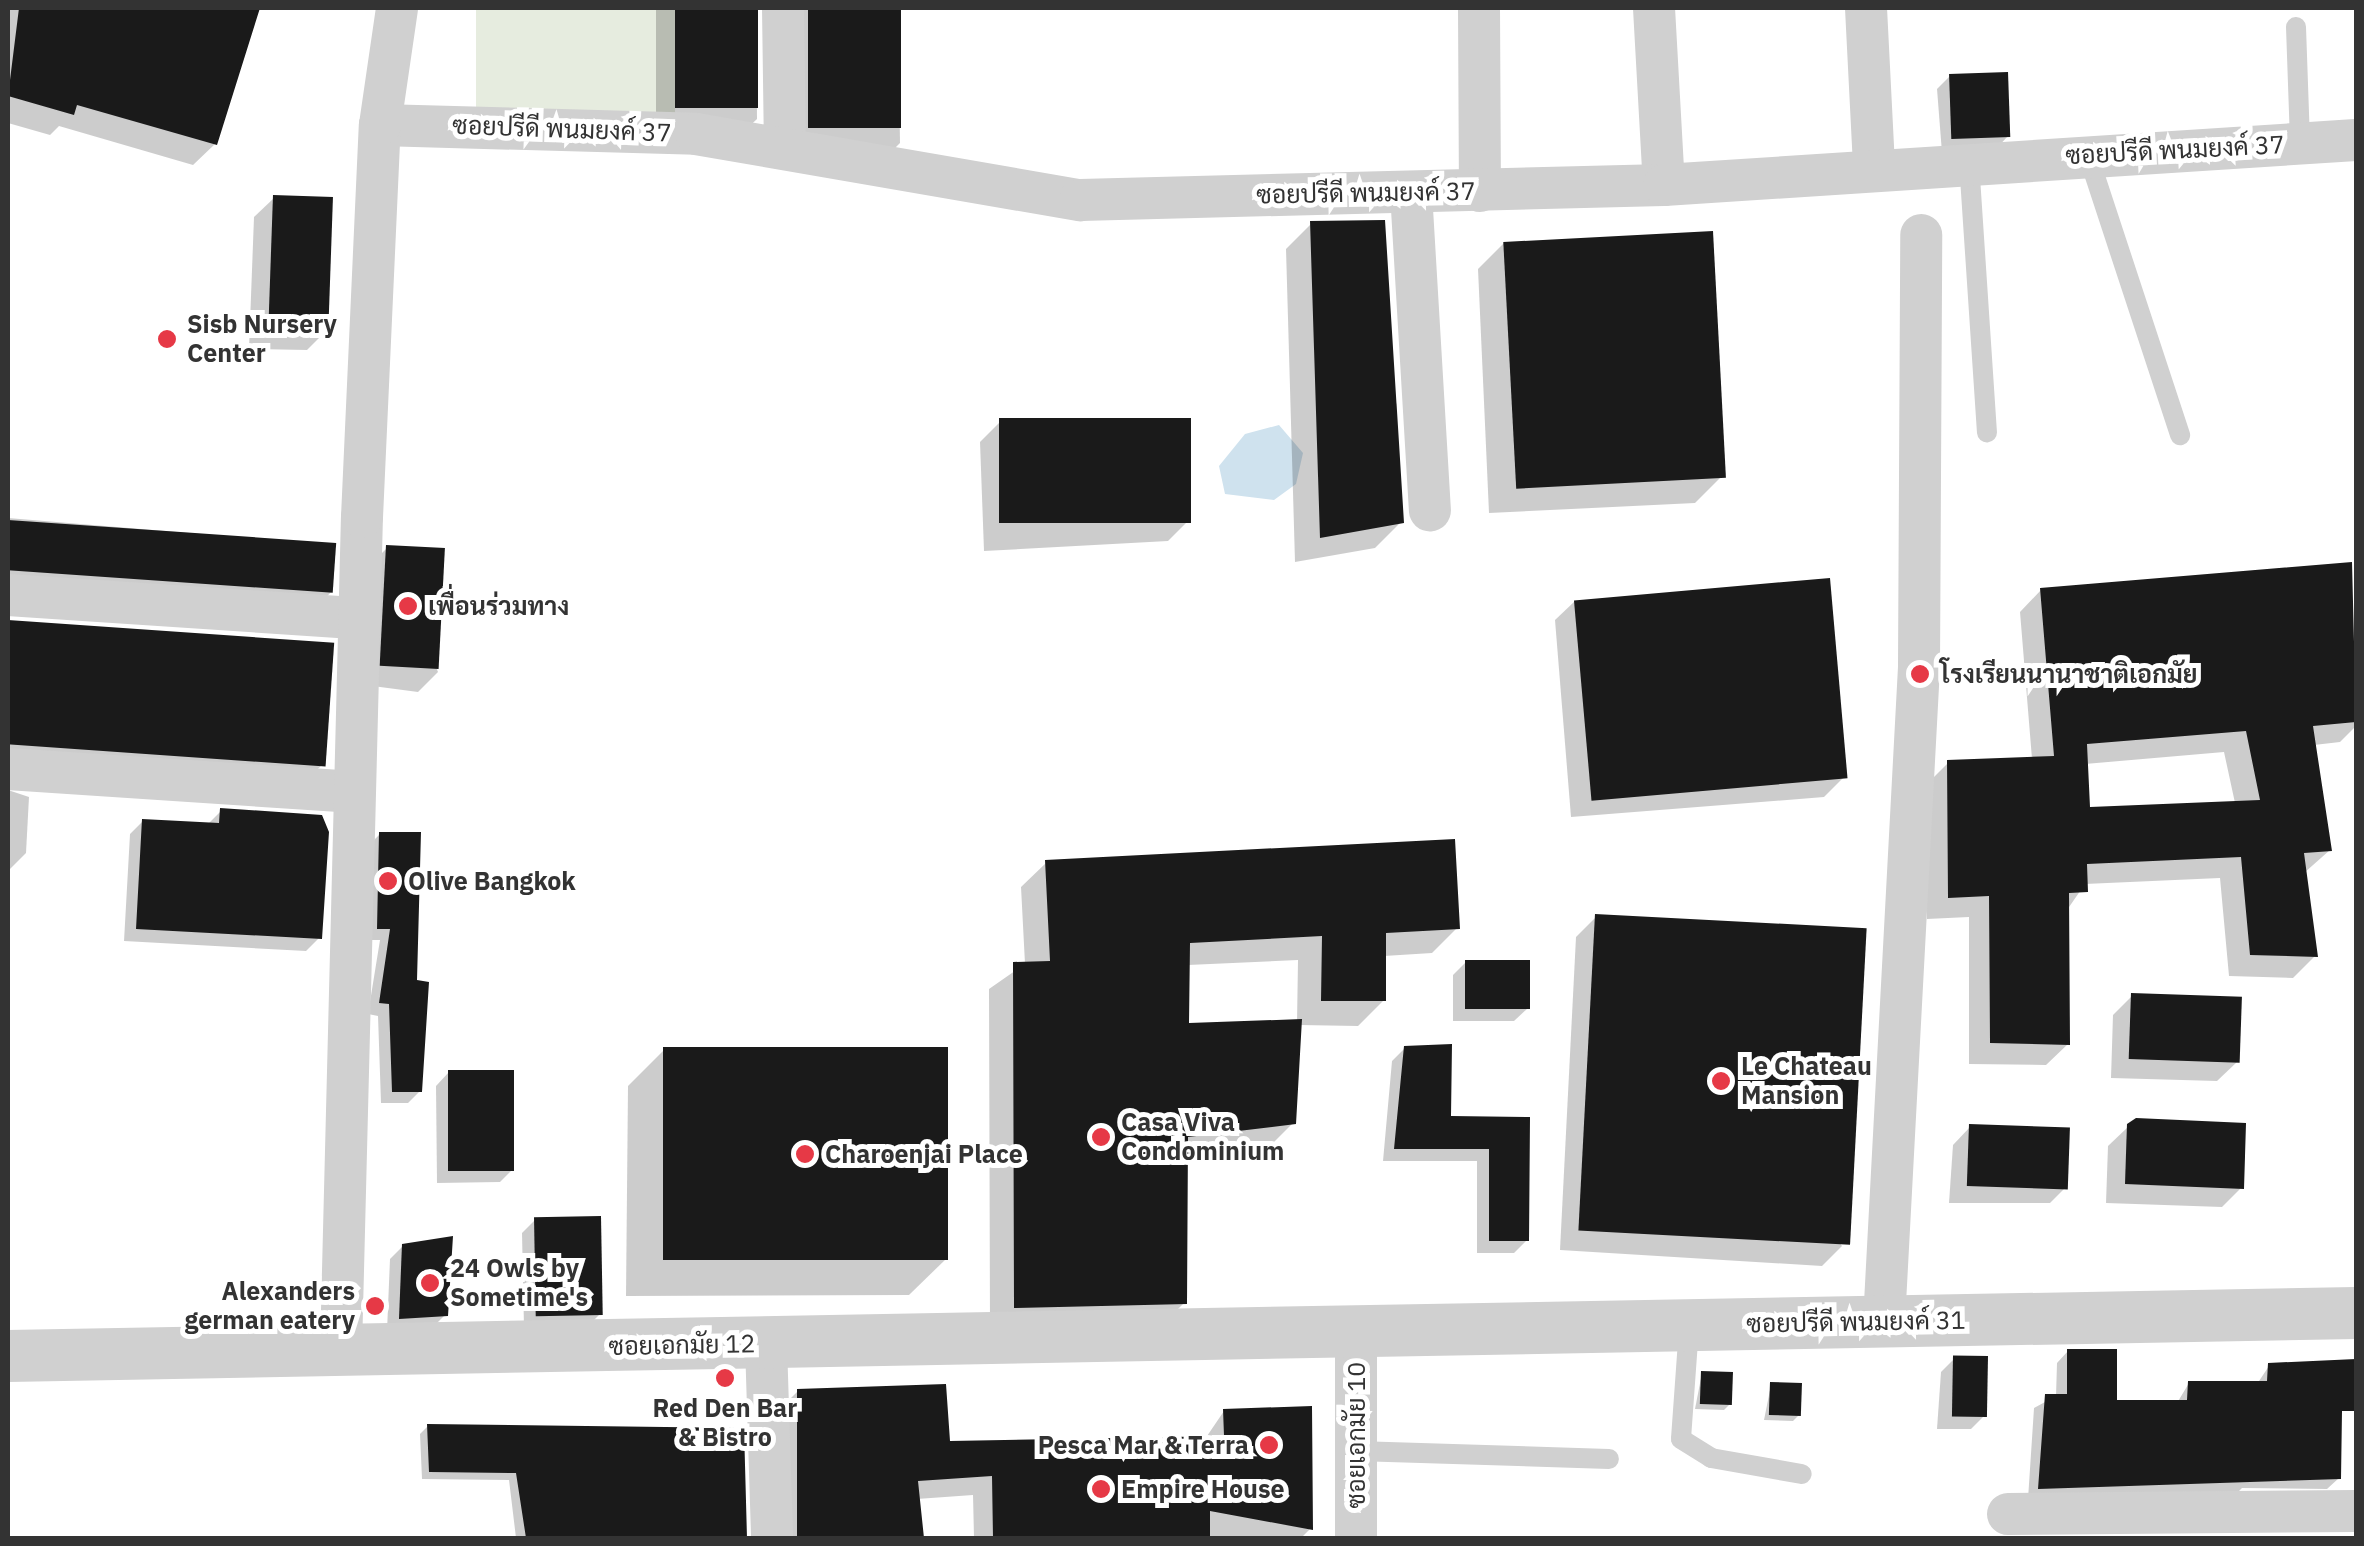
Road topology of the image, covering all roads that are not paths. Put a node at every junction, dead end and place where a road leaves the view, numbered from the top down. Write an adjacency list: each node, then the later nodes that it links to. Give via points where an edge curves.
1 (397, 8): 7 (street)
2 (782, 8): 10 (street)
3 (1479, 8): 15 (street)
4 (1654, 8): 14 (street)
5 (1866, 8): 13 (street)
6 (2296, 28): 9 (lane)
7 (380, 125): 10 (street, ซอยปรีดี พนมยงค์ 37, via 661,131); 22 (street)
8 (2356, 140): 9 (street, ซอยปรีดี พนมยงค์ 37)
9 (2300, 143): 11 (street, ซอยปรีดี พนมยงค์ 37)
10 (786, 148): 16 (street, ซอยปรีดี พนมยงค์ 37, via 1080,200)
11 (2088, 155): 12 (street, ซอยปรีดี พนมยงค์ 37); 19 (lane)
12 (1969, 162): 13 (street, ซอยปรีดี พนมยงค์ 37); 18 (lane)
13 (1874, 167): 14 (street, ซอยปรีดี พนมยงค์ 37)
14 (1664, 186): 15 (street, ซอยปรีดี พนมยงค์ 37)
15 (1480, 190): 16 (street, ซอยปรีดี พนมยงค์ 37)
16 (1410, 192): 20 (street)
17 (1920, 235): 26 (street, via 1918,667)
18 (1986, 432)
19 (2180, 435)
20 (1430, 510)
21 (8, 595): 22 (street)
22 (358, 618): 24 (street)
23 (8, 768): 24 (street)
24 (351, 792): 30 (street)
25 (2356, 1314): 26 (street, ซอยปรีดี พนมยงค์ 31)
26 (1884, 1322): 27 (street, ซอยปรีดี พนมยงค์ 31)
27 (1689, 1325): 28 (street, ซอยปรีดี พนมยงค์ 31); 34 (lane, via 1681,1439 1711,1458)
28 (1356, 1332): 29 (street, ซอยเอกมัย 12); 32 (street, ซอยเอกมัย 10)
29 (766, 1344): 30 (street, ซอยเอกมัย 12); 37 (street)
30 (341, 1350): 31 (street, ซอยเอกมัย 12)
31 (8, 1356)
32 (1356, 1450): 33 (lane); 38 (street, ซอยเอกมัย 10)
33 (1608, 1458)
34 (1802, 1474)
35 (2356, 1511): 36 (street)
36 (2008, 1514)
37 (772, 1538)
38 (1356, 1538)

